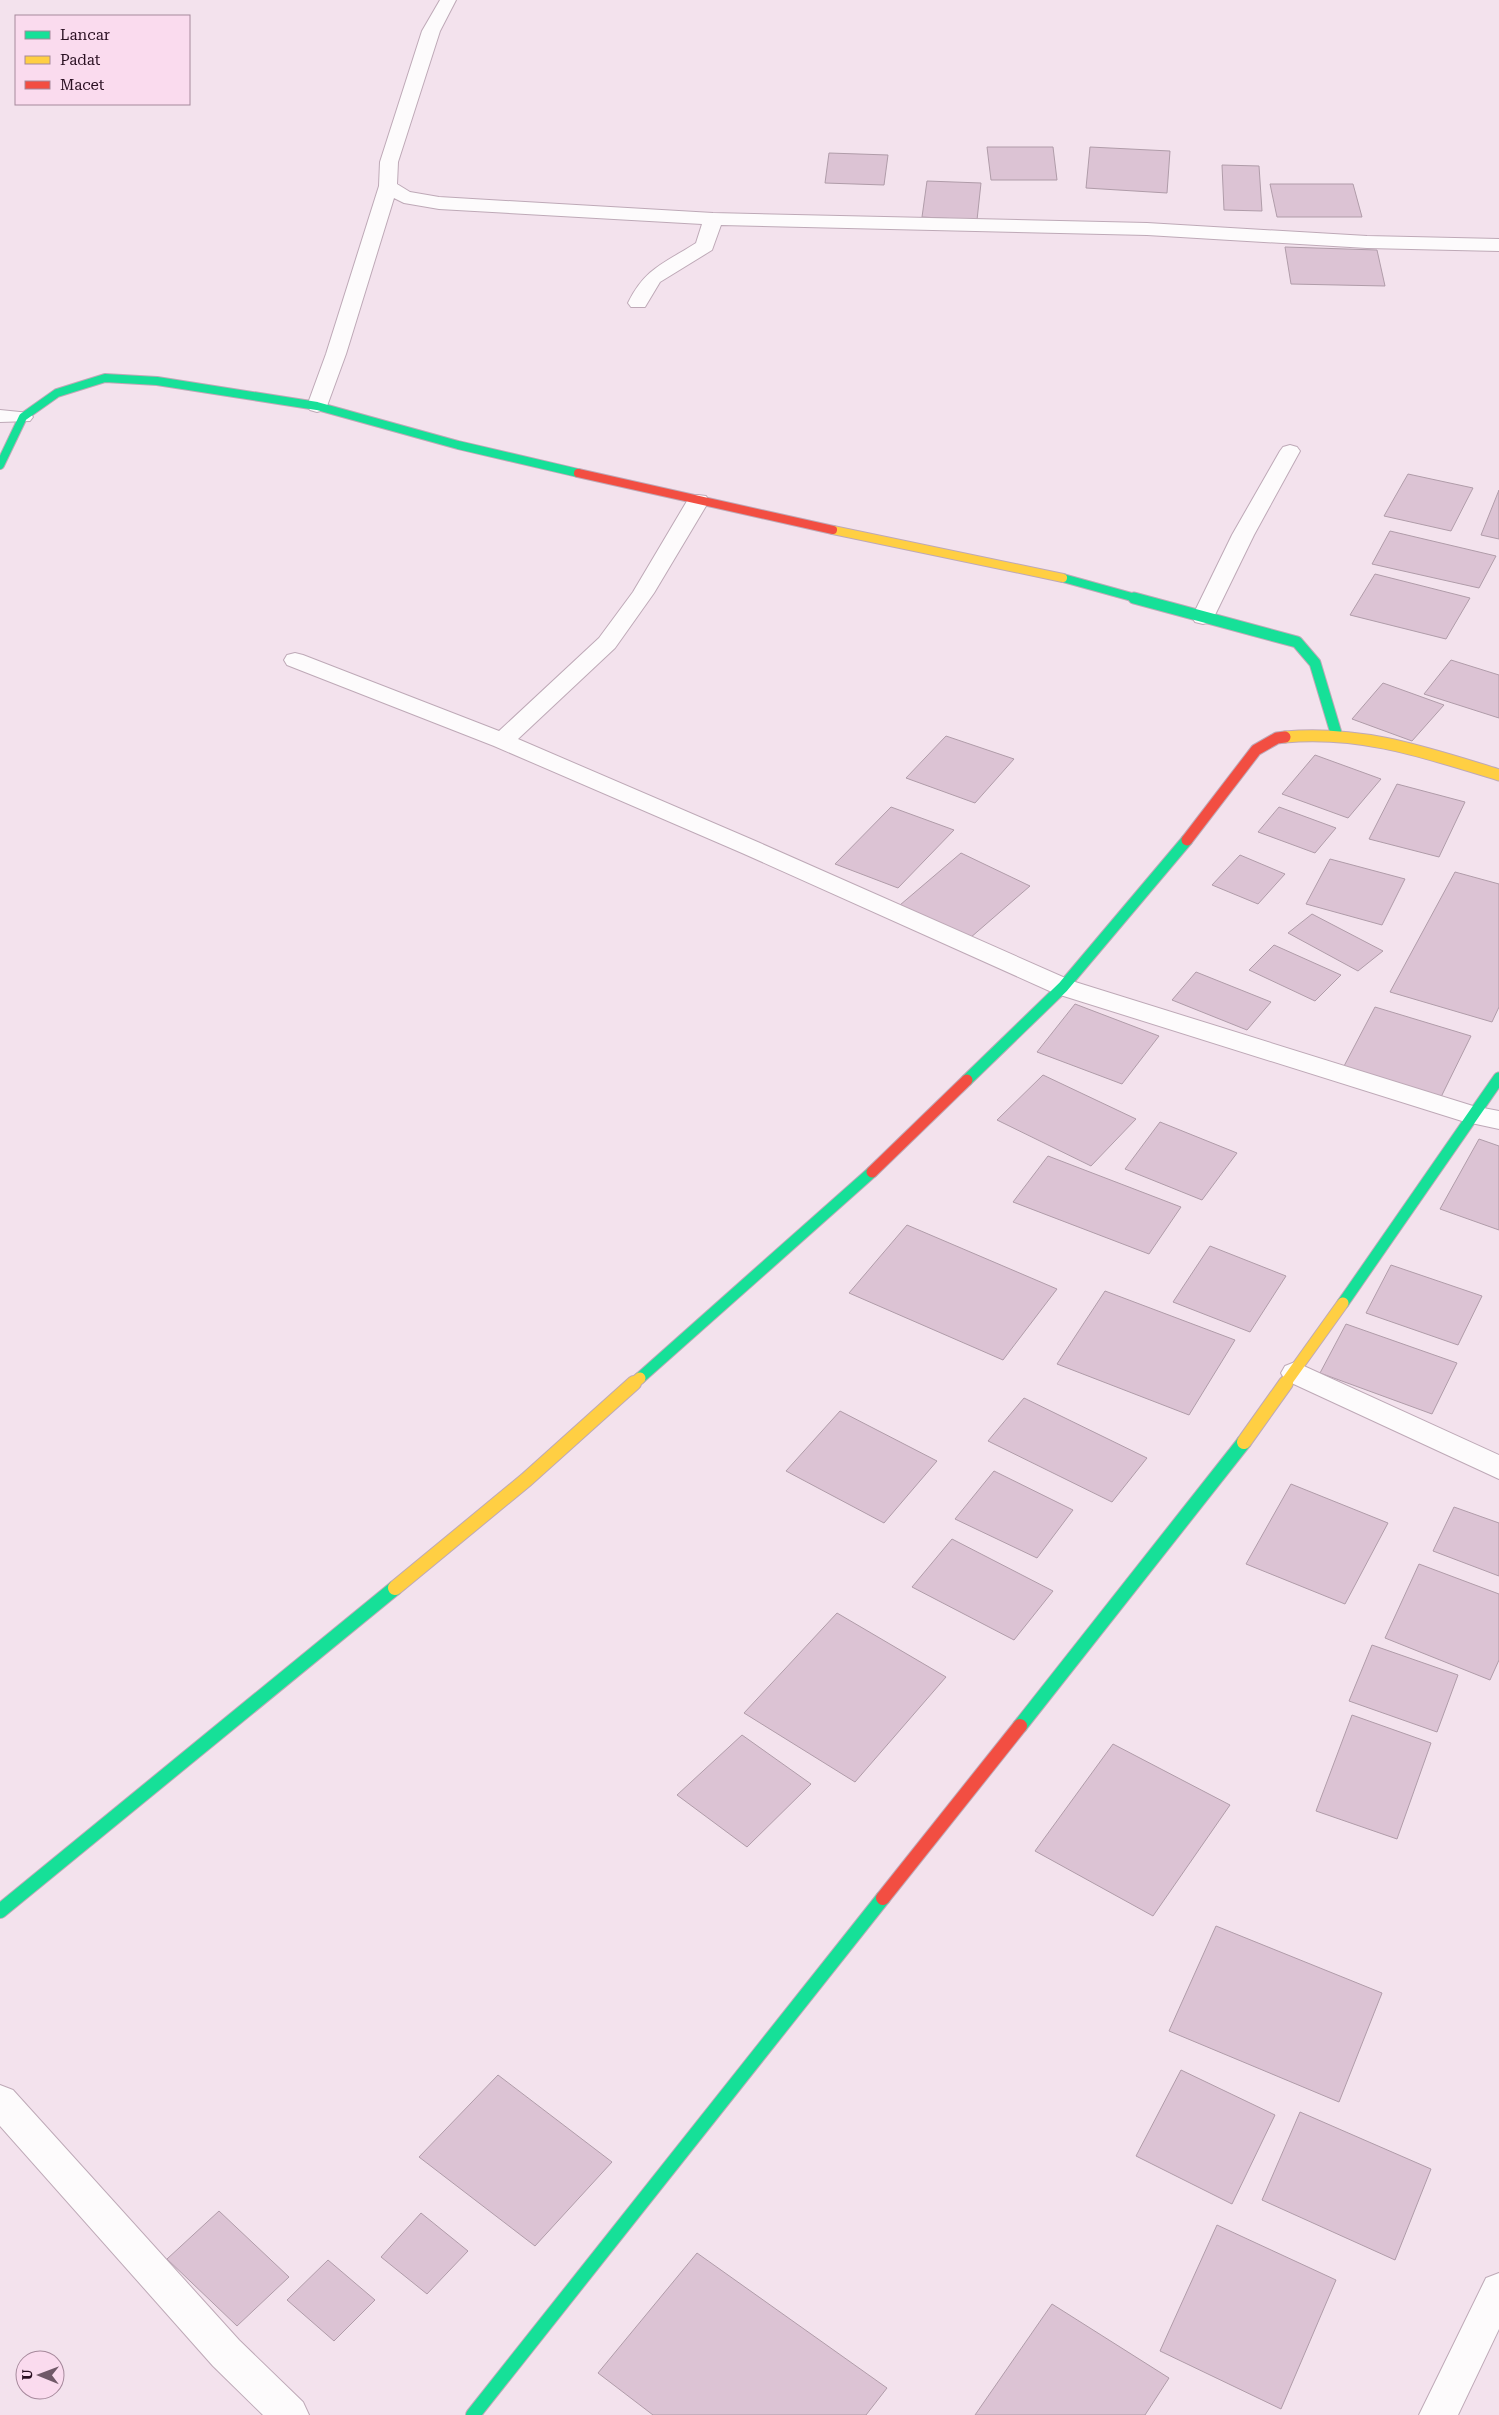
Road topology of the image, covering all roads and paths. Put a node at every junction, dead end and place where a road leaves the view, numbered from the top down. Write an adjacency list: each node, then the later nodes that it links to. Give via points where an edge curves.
1 (448, 0): 2 (street, via 431,31 389,162)
2 (388, 186): 3 (street, via 404,198 438,203); 6 (street)
3 (713, 219): 4 (street, via 1147,229 1366,242); 5 (street, via 705,246 653,278)
4 (1499, 245)
5 (638, 303)
6 (317, 406): 8 (street, via 157,381 105,378 57,393); 11 (street, via 458,445)
7 (0, 416): 8 (street)
8 (23, 417): 10 (street)
9 (1290, 450): 12 (street)
10 (0, 466)
11 (698, 501): 12 (street, via 1073,580); 15 (street, via 643,593 607,643)
12 (1203, 617): 14 (street, via 1297,642 1315,664)
13 (295, 660): 15 (street)
14 (1336, 734): 16 (street, via 1377,740); 17 (street, via 1307,733 1277,738 1256,750 1196,828)
15 (502, 741): 17 (street)
16 (1499, 775)
17 (1062, 987): 19 (street); 23 (street, via 885,1160 526,1480)
18 (1499, 1078): 19 (street)
19 (1471, 1115): 20 (street); 21 (street)
20 (1499, 1120)
21 (1295, 1373): 22 (street); 27 (street, via 1221,1472)
22 (1499, 1468)
23 (0, 1911)
24 (0, 2101): 26 (street, via 226,2353)
25 (1499, 2290): 28 (street)
26 (290, 2415)
27 (473, 2415)
28 (1438, 2415)

